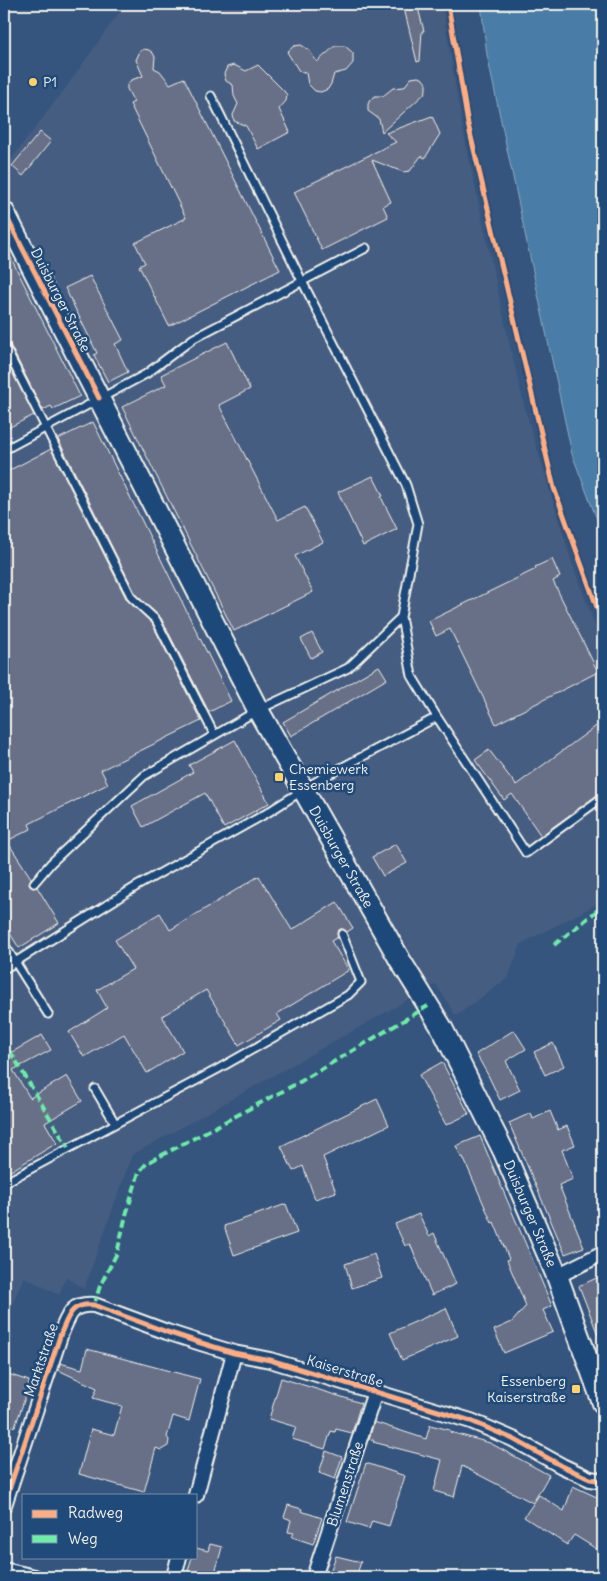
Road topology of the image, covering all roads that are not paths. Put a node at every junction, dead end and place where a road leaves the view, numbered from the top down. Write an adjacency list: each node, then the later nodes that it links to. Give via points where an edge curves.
1 (211, 96): 4 (lane)
2 (4, 213): 6 (main road, Duisburger Straße)
3 (366, 248): 4 (lane)
4 (302, 281): 6 (lane, via 194,338 146,374); 9 (lane, via 406,485 418,524)
5 (4, 345): 7 (lane)
6 (99, 398): 7 (lane); 10 (main road, Duisburger Straße)
7 (45, 427): 8 (lane); 12 (lane, via 132,598 156,620)
8 (4, 450)
9 (401, 617): 10 (lane, via 348,668); 11 (lane, via 412,676)
10 (258, 710): 12 (lane); 13 (main road, Duisburger Straße)
11 (437, 717): 13 (lane); 14 (lane, via 526,853)
12 (214, 734): 15 (lane, via 144,776)
13 (303, 791): 18 (lane, via 137,886); 25 (main road, Duisburger Straße, via 442,1028 504,1152)
14 (603, 797)
15 (34, 882)
16 (342, 934): 22 (lane, via 361,982 348,995)
17 (4, 944): 18 (lane)
18 (15, 962): 19 (lane); 20 (lane)
19 (4, 969)
20 (48, 1014)
21 (95, 1089): 22 (lane)
22 (116, 1122): 23 (lane)
23 (4, 1183)
24 (603, 1253): 25 (street)
25 (557, 1276): 29 (main road, Duisburger Straße)
26 (74, 1308): 27 (street, Kaiserstraße, via 83,1304 94,1305); 32 (street, Marktstraße, via 61,1333)
27 (234, 1353): 28 (street, Kaiserstraße, via 270,1360); 31 (street)
28 (375, 1392): 30 (street, Kaiserstraße, via 471,1421 562,1466); 37 (street, Blumenstraße)
29 (603, 1403)
30 (603, 1481)
31 (196, 1494)
32 (4, 1505)
33 (179, 1558): 36 (street)
34 (4, 1570): 35 (street)
35 (35, 1577)
36 (174, 1577)
37 (314, 1577)

